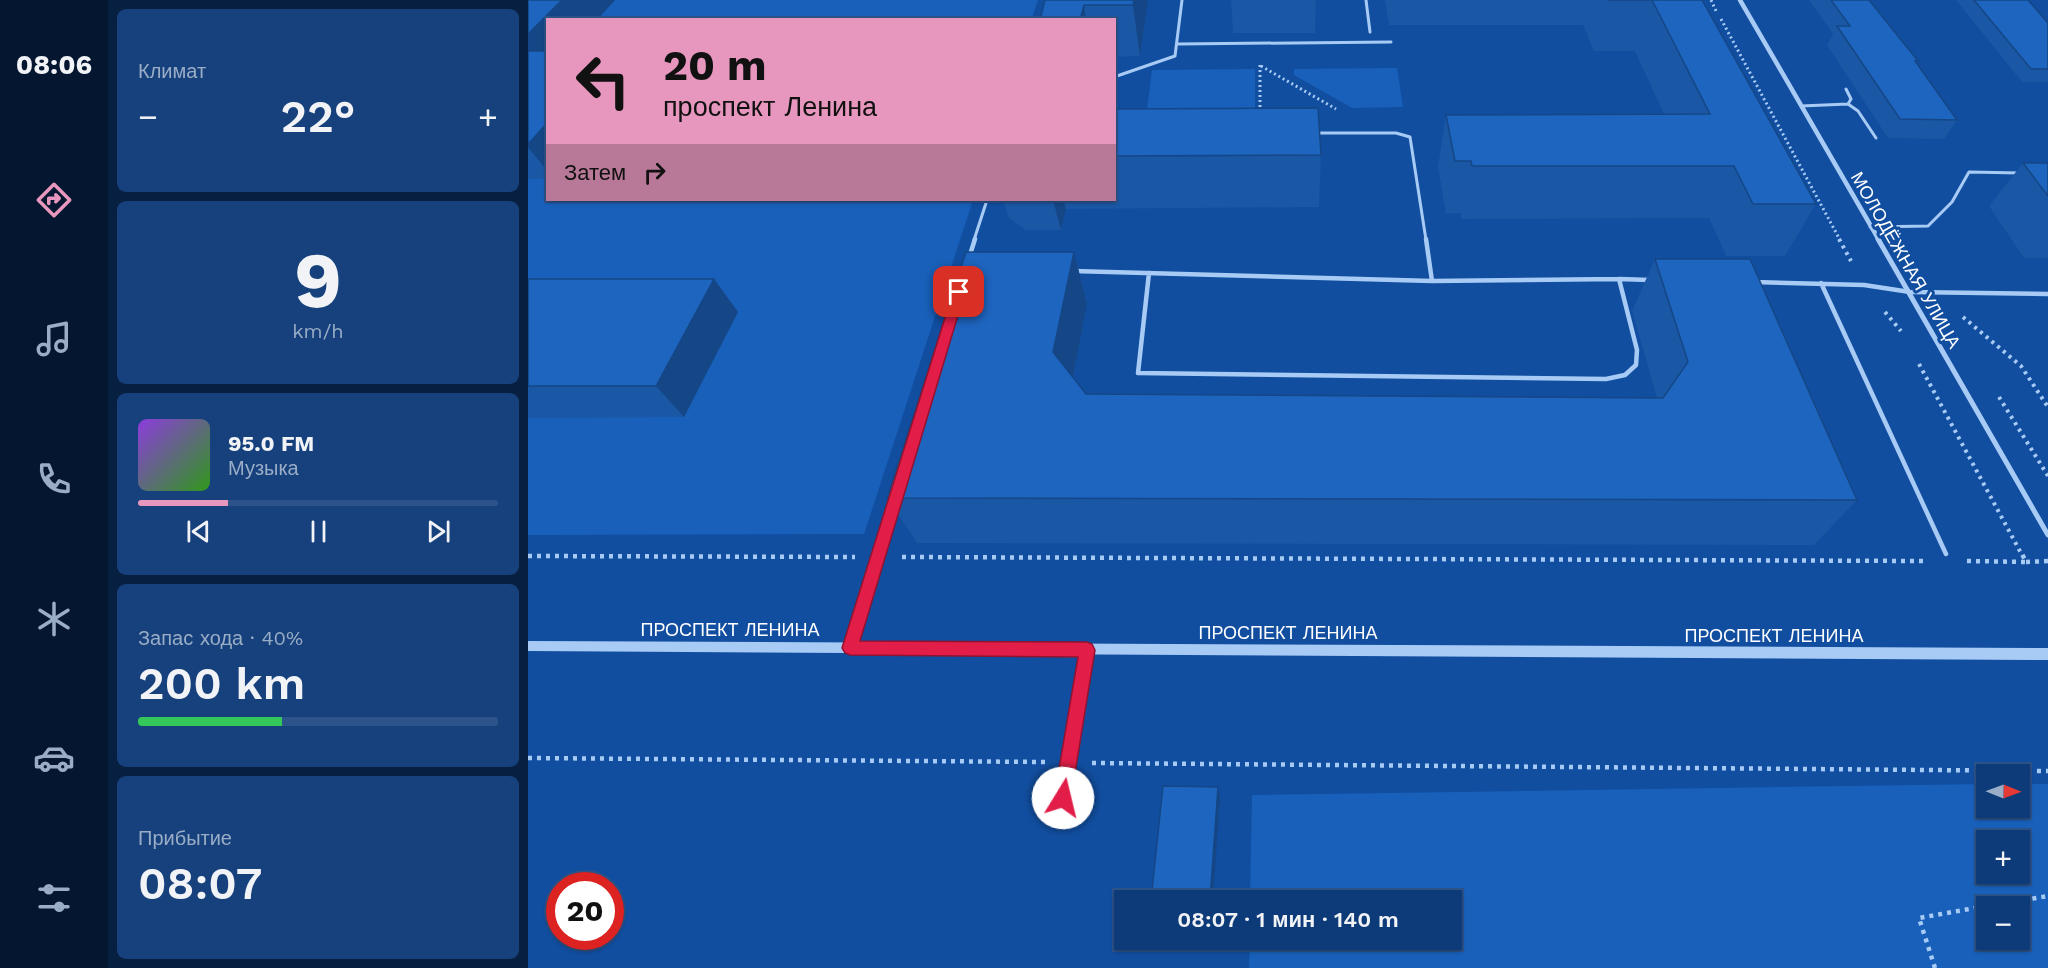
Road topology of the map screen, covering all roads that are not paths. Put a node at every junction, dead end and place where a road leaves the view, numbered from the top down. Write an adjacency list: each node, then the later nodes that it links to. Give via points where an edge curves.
1 (1182, 0): 6 (lane)
2 (1366, 0): 4 (lane)
3 (1740, 0): 10 (street, МОЛОДЁЖНАЯ УЛИЦА)
4 (1370, 32)
5 (1391, 42): 6 (lane)
6 (1178, 44): 7 (lane, via 1175,56)
7 (1116, 76)
8 (1846, 89): 9 (lane, via 1851,99)
9 (1848, 104): 10 (lane); 12 (lane, via 1858,111)
10 (1800, 106): 15 (street, МОЛОДЁЖНАЯ УЛИЦА)
11 (1304, 134): 21 (lane, via 1396,133 1410,137)
12 (1876, 138)
13 (2026, 172): 15 (lane, via 1970,172 1952,202 1928,226)
14 (987, 201): 16 (lane)
15 (1870, 227): 24 (street, МОЛОДЁЖНАЯ УЛИЦА)
16 (969, 260)
17 (1069, 271): 18 (lane)
18 (1149, 273): 19 (lane, via 1138,373 1606,379 1625,375 1636,365); 21 (lane)
19 (1619, 279): 20 (lane); 21 (lane)
20 (1654, 280)
21 (1432, 281)
22 (1749, 282): 23 (lane)
23 (1821, 283): 24 (lane); 28 (lane)
24 (1910, 292): 25 (lane); 27 (street, МОЛОДЁЖНАЯ УЛИЦА)
25 (2048, 294)
26 (898, 491): 30 (lane)
27 (2048, 535)
28 (1946, 554)
29 (528, 646): 30 (street, ПРОСПЕКТ ЛЕНИНА)
30 (850, 648): 31 (street, ПРОСПЕКТ ЛЕНИНА)
31 (1087, 650): 32 (street, ПРОСПЕКТ ЛЕНИНА); 33 (lane)
32 (2048, 654)
33 (1063, 798)

